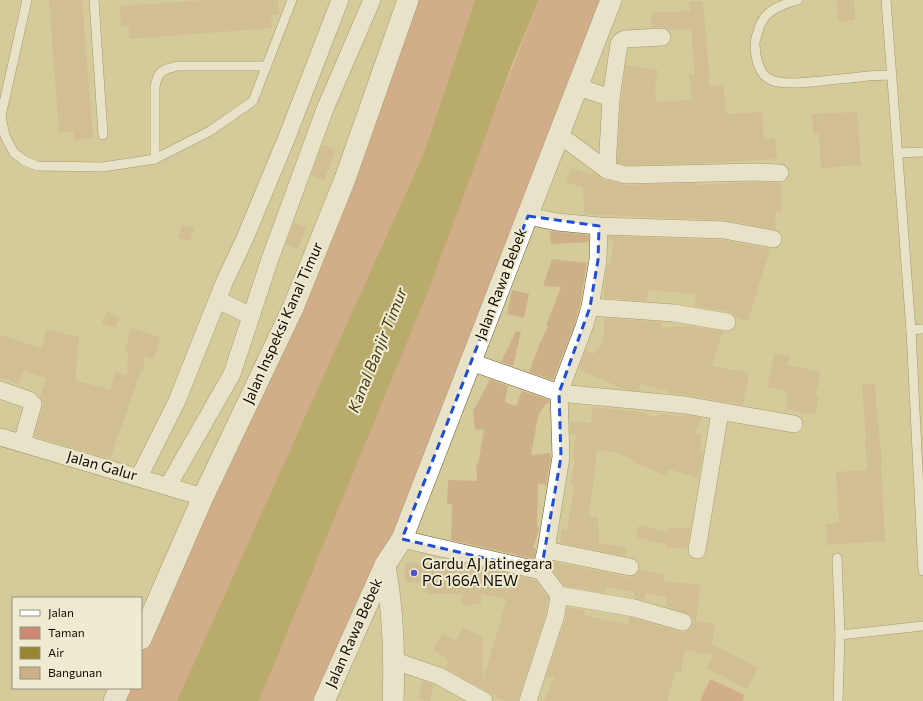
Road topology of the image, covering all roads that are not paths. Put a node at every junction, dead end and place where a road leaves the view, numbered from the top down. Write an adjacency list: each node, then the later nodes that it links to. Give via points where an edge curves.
1 (27, 0): 19 (lane, via 1,116 5,136 14,153 36,166 103,167)
2 (94, 0): 15 (lane)
3 (292, 0): 11 (lane)
4 (340, 0): 25 (street, via 287,137)
5 (372, 0): 27 (street, via 325,109)
6 (408, 0): 40 (street, Jalan Inspeksi Kanal Timur, via 345,179 293,308)
7 (611, 0): 13 (street, Jalan Rawa Bebek)
8 (798, 0): 12 (lane, via 774,9 760,23 755,43 763,75 776,82 787,83)
9 (886, 0): 12 (lane)
10 (662, 37): 14 (street, via 621,41)
11 (267, 66): 19 (lane, via 253,101 210,131); 19 (lane, via 177,66 163,70 158,75 155,86)
12 (891, 75): 18 (lane)
13 (578, 87): 14 (street); 16 (street, Jalan Rawa Bebek)
14 (611, 98): 20 (street)
15 (103, 135)
16 (559, 136): 20 (street); 22 (street, Jalan Rawa Bebek)
17 (923, 152): 18 (lane)
18 (898, 153): 30 (lane)
19 (155, 159)
20 (607, 170): 21 (street, via 626,174)
21 (780, 173)
22 (528, 216): 23 (street); 31 (street, Jalan Rawa Bebek)
23 (599, 226): 24 (street, via 724,230); 26 (street, via 598,260)
24 (773, 239)
25 (218, 300): 27 (street); 38 (street, via 177,401)
26 (590, 307): 28 (street, via 674,313); 33 (street)
27 (251, 316): 39 (street, via 232,374)
28 (727, 322)
29 (923, 329): 30 (lane)
30 (911, 330): 48 (lane)
31 (471, 362): 33 (street); 41 (street, Jalan Rawa Bebek)
32 (0, 390): 37 (street, via 33,404)
33 (559, 393): 34 (street, via 685,405); 42 (street, via 561,457)
34 (720, 412): 35 (street); 43 (street)
35 (794, 424)
36 (0, 436): 37 (street, Jalan Galur)
37 (22, 443): 38 (street, Jalan Galur)
38 (139, 477): 39 (street, Jalan Galur)
39 (168, 486): 40 (street, Jalan Galur)
40 (203, 497): 53 (street, Jalan Inspeksi Kanal Timur)
41 (402, 539): 45 (street, Jalan Rawa Bebek); 47 (street)
42 (546, 550): 46 (street); 47 (street)
43 (697, 550)
44 (837, 558): 52 (lane)
45 (385, 565): 54 (street, Jalan Rawa Bebek); 57 (street, Jalan Rawa Bebek)
46 (630, 567)
47 (541, 571): 49 (street)
48 (923, 571)
49 (559, 595): 50 (street, via 634,608); 60 (street, via 556,615)
50 (683, 622)
51 (923, 626): 52 (lane)
52 (840, 635): 61 (lane)
53 (142, 637)
54 (395, 660): 58 (street, Jalan Rawa Bebek); 59 (street, via 439,676)
55 (120, 689): 56 (street)
56 (114, 701)
57 (324, 701)
58 (393, 701)
59 (484, 701)
60 (528, 701)
61 (838, 701)

